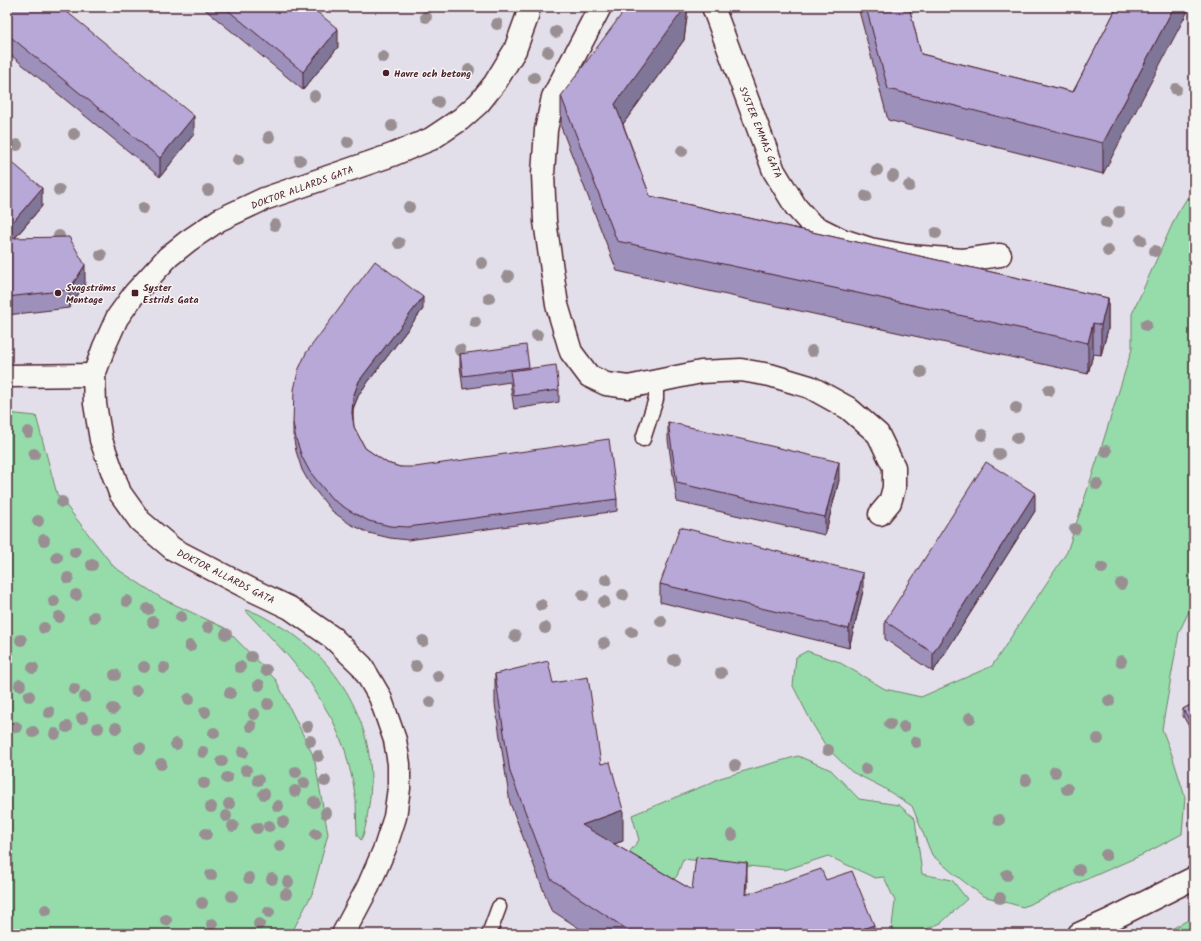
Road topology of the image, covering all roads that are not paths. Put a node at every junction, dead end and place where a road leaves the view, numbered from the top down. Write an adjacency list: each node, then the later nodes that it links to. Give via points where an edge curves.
1 (529, 7): 5 (street, DOKTOR ALLARDS GATA, via 515,50 495,83 479,103 461,119 430,139 392,155 264,199 219,220 168,257 117,318)
2 (600, 7): 7 (street, via 553,97 546,130 543,174 545,222 557,305 571,352 589,376 606,384 628,387)
3 (713, 7): 4 (street, SYSTER EMMAS GATA, via 774,171 796,207 812,225 842,240 870,249 908,256 963,260)
4 (1000, 255)
5 (94, 375): 6 (street); 12 (street, DOKTOR ALLARDS GATA, via 95,404 101,440 120,493 140,521 173,549 290,608 333,638 362,666 380,697 395,740 399,764 395,817 368,887)
6 (7, 376)
7 (656, 381): 8 (lane, via 656,399); 9 (street, via 701,372 741,370 770,375 810,387 848,408 878,434 894,467 894,488 890,502)
8 (643, 439)
9 (880, 514)
10 (1194, 878): 14 (street)
11 (500, 907): 13 (lane)
12 (343, 934)
13 (490, 934)
14 (1079, 934)

